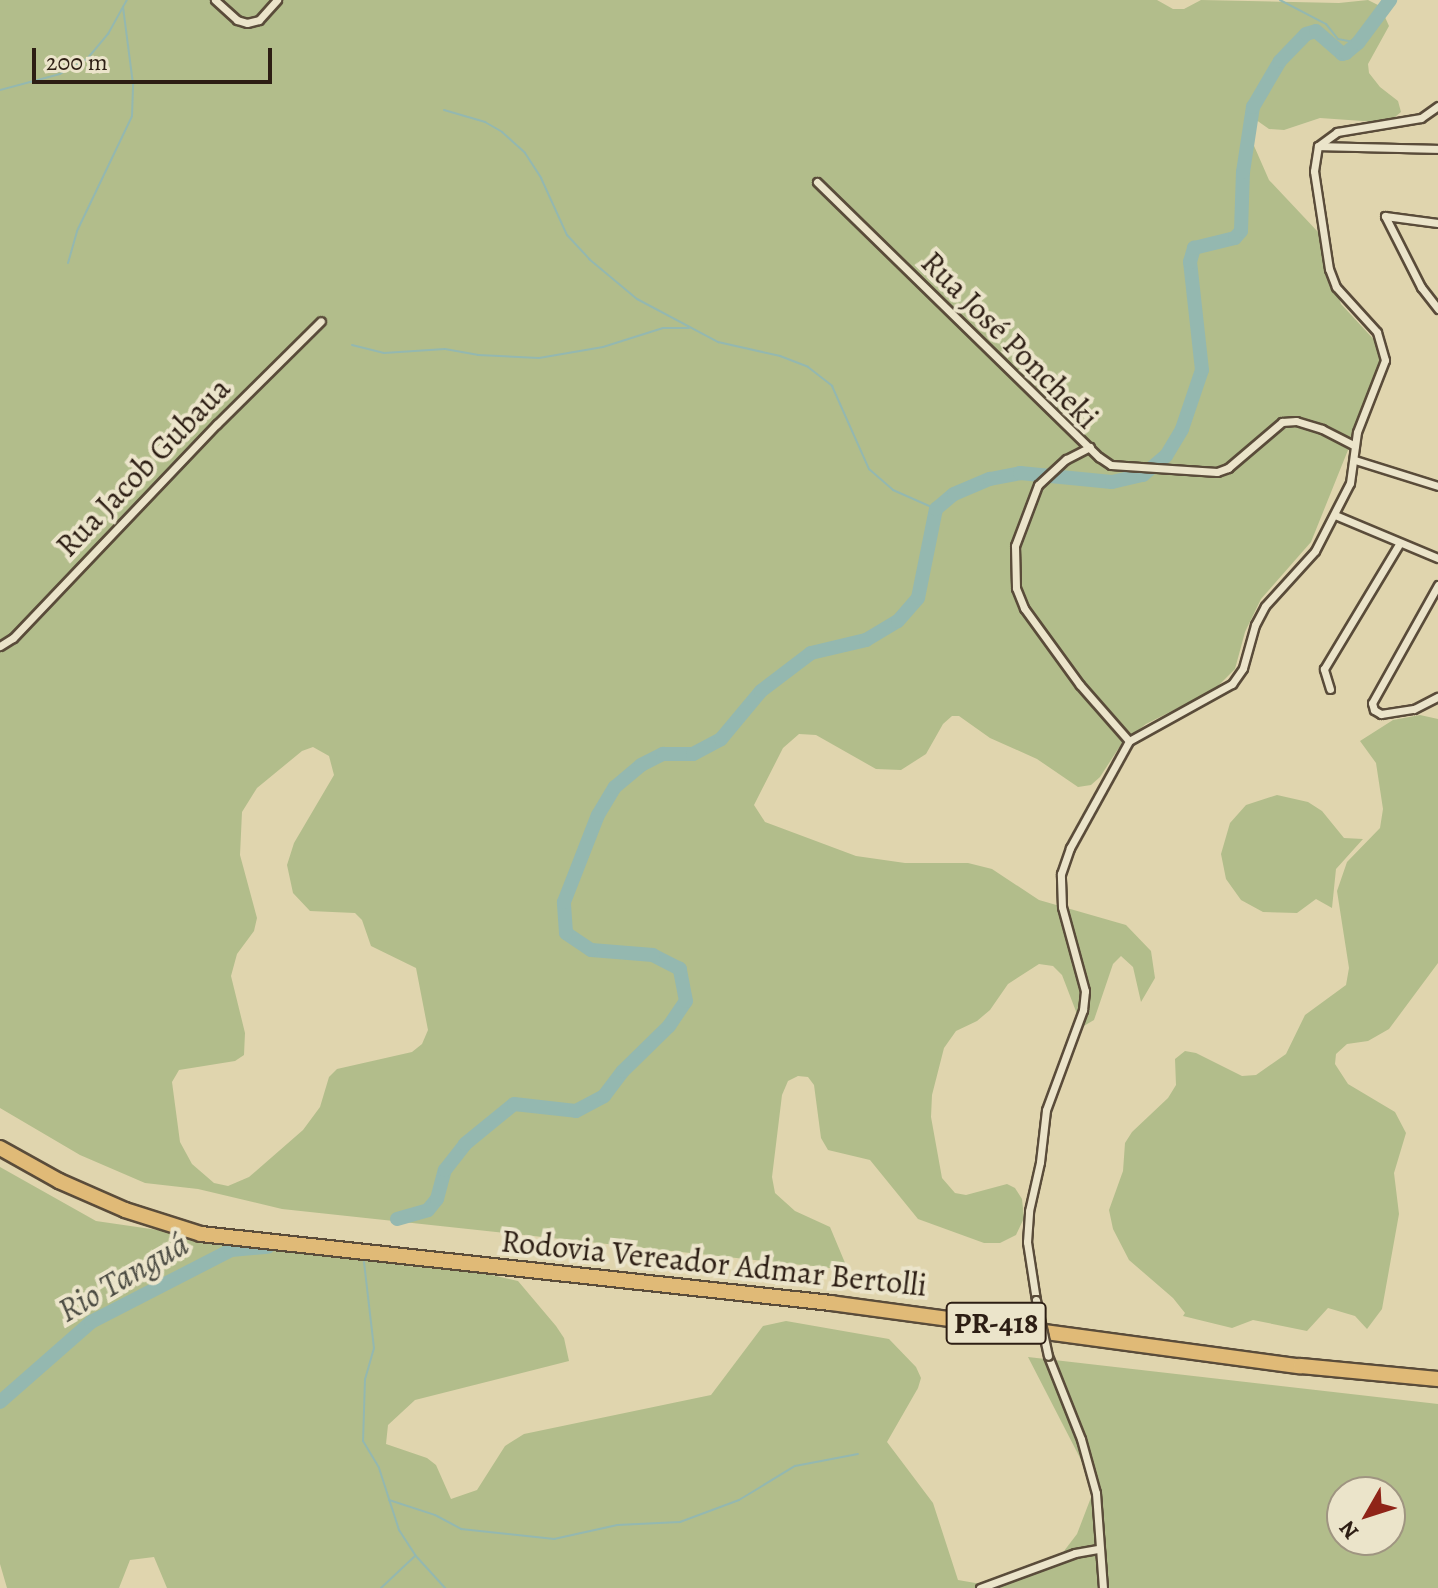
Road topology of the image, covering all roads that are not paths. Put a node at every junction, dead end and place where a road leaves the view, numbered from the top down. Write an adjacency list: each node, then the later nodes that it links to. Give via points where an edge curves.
1 (215, 0): 2 (street, via 247,23 259,20)
2 (277, 0)
3 (1438, 106): 4 (street, via 1421,118 1337,132)
4 (1318, 146): 5 (street); 10 (street, via 1314,171 1329,269 1336,287 1377,332 1384,352)
5 (1438, 149)
6 (817, 182): 11 (street, Rua José Poncheki)
7 (1438, 223): 8 (street, via 1385,216)
8 (1438, 309)
9 (321, 321): 18 (street, Rua Jacob Gubaua)
10 (1355, 446): 11 (street, via 1296,421 1271,428 1217,472 1121,467); 12 (street)
11 (1090, 447): 21 (street, Rua José Poncheki, via 1066,459 1038,485 1015,546 1016,588 1024,608 1080,685)
12 (1355, 460): 13 (street); 14 (street)
13 (1438, 486)
14 (1335, 515): 15 (street); 21 (street, via 1315,551 1265,606 1232,684)
15 (1399, 544): 16 (street); 19 (street, via 1324,669)
16 (1438, 558)
17 (1438, 585): 20 (street, via 1372,703 1381,714 1414,709)
18 (0, 646)
19 (1330, 689)
20 (1438, 697)
21 (1129, 741): 24 (street, bridge, via 1061,874 1062,907 1085,991 1083,1010 1046,1110 1027,1242 1048,1356 1096,1493)
22 (0, 1148): 23 (highway, Rodovia Vereador Admar Bertolli / PR-418, via 125,1210 201,1234 831,1303 1300,1366)
23 (1438, 1379)
24 (1098, 1549): 25 (street); 26 (street)
25 (980, 1588)
26 (1103, 1588)

